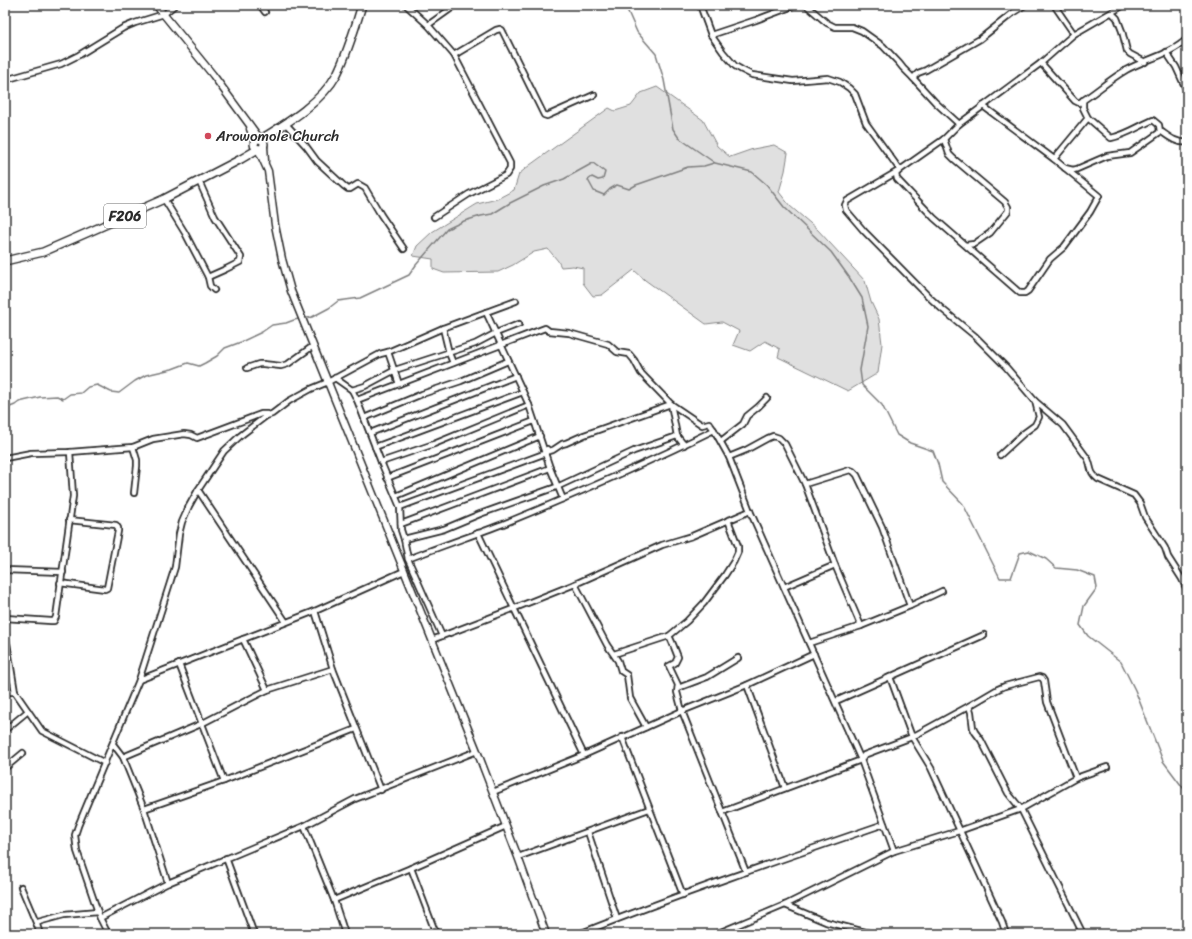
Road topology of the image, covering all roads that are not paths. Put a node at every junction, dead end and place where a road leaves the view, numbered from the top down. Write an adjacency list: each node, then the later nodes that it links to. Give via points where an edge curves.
1 (156, 5): 15 (main road)
2 (175, 5): 15 (street)
3 (260, 5): 13 (street)
4 (362, 5): 31 (main road, F206, via 346,55 336,75 311,104)
5 (406, 5): 16 (street)
6 (456, 5): 16 (street)
7 (700, 5): 18 (street)
8 (796, 5): 18 (street)
9 (806, 5): 24 (street, via 826,23 862,31 883,46)
10 (1025, 5): 24 (street, via 980,39)
11 (1054, 5): 17 (street)
12 (1124, 5): 14 (street)
13 (265, 12)
14 (1112, 12): 17 (street); 22 (street, via 1122,31 1128,52)
15 (164, 14): 25 (street, via 123,28 61,64); 36 (main road, via 213,75 247,122)
16 (428, 25): 21 (street)
17 (1074, 34): 23 (street)
18 (711, 35): 39 (street, via 735,66 752,75 793,81 828,78 850,88 855,94 866,123)
19 (1187, 39): 20 (street)
20 (1166, 52): 22 (street); 26 (street)
21 (454, 54): 27 (street, via 500,29 544,115 547,116); 42 (street, via 510,163 510,169 506,175 469,194)
22 (1145, 62): 28 (street, via 1127,69)
23 (1041, 63): 28 (street, via 1075,101 1079,103); 29 (street)
24 (913, 78): 32 (street)
25 (5, 80)
26 (1187, 91)
27 (594, 95)
28 (1083, 100): 30 (street, via 1083,108)
29 (983, 106): 32 (street); 37 (street)
30 (1088, 118): 33 (street, via 1111,138 1121,136 1153,120 1159,125); 37 (street)
31 (285, 124): 36 (main road, F206); 45 (street, via 317,161 344,186 350,189 358,184 365,188)
32 (959, 124): 34 (street)
33 (1160, 132): 35 (street, via 1180,142); 38 (street, via 1130,153 1107,156 1077,170)
34 (944, 139): 39 (street); 43 (street, via 949,154 1008,206 1008,211 990,233)
35 (1187, 142)
36 (259, 144): 40 (main road, F206, via 241,159); 56 (main road, via 270,181 282,259 291,291)
37 (1054, 159): 38 (street)
38 (1064, 168): 46 (street, via 1099,196 1064,247 1050,259 1025,293 1020,293)
39 (900, 170): 44 (street, via 896,174 897,179 923,207); 71 (street, via 847,201 846,210 929,297 1001,362)
40 (199, 181): 41 (main road, F206); 48 (street, via 215,217 240,257 240,262)
41 (164, 199): 47 (main road, F206, via 43,252); 48 (street)
42 (434, 217)
43 (974, 244): 44 (street); 46 (street)
44 (966, 245): 46 (street)
45 (404, 249)
46 (973, 252)
47 (5, 261)
48 (208, 277): 49 (street)
49 (214, 290)
50 (516, 301): 51 (street)
51 (486, 312): 53 (street); 54 (street)
52 (519, 324): 54 (street)
53 (444, 328): 57 (street); 58 (street)
54 (496, 333): 55 (street); 58 (street)
55 (501, 344): 59 (street); 60 (street); 72 (street, via 545,328 608,344 617,352 629,354 641,373)
56 (313, 346): 61 (street, via 288,364 259,364); 65 (main road)
57 (388, 352): 62 (street); 64 (street)
58 (449, 353): 60 (street); 62 (street)
59 (508, 361): 63 (street); 75 (street)
60 (453, 363): 66 (street)
61 (247, 368)
62 (395, 370): 66 (street); 67 (street)
63 (516, 376): 68 (street); 78 (street)
64 (335, 378): 65 (street); 67 (street)
65 (328, 382): 74 (street, via 289,401); 109 (main road)
66 (399, 384): 70 (street)
67 (352, 390): 70 (street)
68 (523, 392): 73 (street); 84 (street)
69 (767, 398): 81 (street, via 747,416 743,424)
70 (357, 400): 75 (street)
71 (1035, 401): 87 (street, via 1039,418 1035,425); 114 (street, via 1063,425 1088,459 1093,475 1138,499 1145,517)
72 (671, 404): 77 (street, via 702,425 709,423); 80 (street); 86 (street, via 584,435 553,450 547,449)
73 (529, 405): 76 (street); 90 (street, via 434,444)
74 (272, 414): 83 (street, via 261,414 197,438 184,434 153,439); 95 (street, via 252,426 224,451)
75 (364, 418): 78 (street)
76 (534, 421): 79 (street); 92 (street)
77 (714, 430): 81 (street); 82 (street)
78 (370, 433): 84 (street)
79 (540, 436): 86 (street); 97 (street)
80 (677, 436): 82 (street); 94 (street, via 634,451)
81 (721, 441): 88 (street)
82 (684, 445): 98 (street)
83 (133, 447): 85 (street); 96 (street, via 137,460)
84 (375, 447): 90 (street)
85 (70, 452): 89 (street, via 31,453); 101 (street, via 73,496)
86 (546, 453): 91 (street); 99 (street)
87 (1000, 455)
88 (729, 457): 93 (street, via 773,436 779,438 785,444); 100 (street)
89 (5, 458)
90 (381, 462): 92 (street)
91 (550, 468): 94 (street); 103 (street)
92 (387, 478): 97 (street)
93 (805, 484): 107 (street); 116 (street, via 853,471 882,527)
94 (558, 486): 98 (street); 105 (street, via 444,529)
95 (198, 490): 120 (street); 135 (street, via 182,522 175,567)
96 (134, 493)
97 (396, 496): 99 (street)
98 (563, 499): 104 (street)
99 (400, 507): 103 (street)
100 (750, 511): 102 (street); 113 (street)
101 (69, 520): 110 (street); 111 (street, via 116,525 118,531 107,588)
102 (728, 520): 112 (street, via 688,538 662,545); 125 (street, via 738,546 734,561 704,603)
103 (402, 524): 105 (street)
104 (478, 533): 106 (street); 117 (street)
105 (404, 538): 106 (street)
106 (408, 559): 124 (street)
107 (835, 565): 113 (street); 121 (street)
108 (5, 570): 110 (street)
109 (404, 571): 118 (street); 127 (main road)
110 (63, 572): 111 (street)
111 (60, 583): 119 (street, via 54,621)
112 (575, 584): 117 (street); 129 (street)
113 (784, 587): 128 (street)
114 (1187, 590)
115 (942, 591): 116 (street)
116 (910, 606): 121 (street)
117 (515, 608): 124 (street); 154 (street)
118 (315, 611): 120 (street); 133 (street)
119 (5, 618)
120 (286, 622): 126 (street)
121 (861, 626): 128 (street)
122 (5, 630): 139 (street)
123 (984, 635): 134 (street)
124 (442, 636): 127 (street)
125 (669, 636): 129 (street); 137 (street, via 678,657 675,663 669,666)
126 (243, 639): 132 (street); 138 (street)
127 (432, 640): 152 (main road)
128 (809, 642): 130 (street)
129 (614, 654): 146 (street, via 621,671 626,675 630,698)
130 (814, 654): 136 (street); 141 (street)
131 (738, 658): 137 (street, via 706,677)
132 (179, 664): 135 (street); 145 (street)
133 (333, 669): 138 (street); 147 (street)
134 (890, 677): 141 (street); 149 (street)
135 (139, 680): 151 (street)
136 (747, 685): 144 (street); 162 (street)
137 (678, 688): 144 (street)
138 (267, 690): 145 (street)
139 (15, 692): 140 (street); 143 (street)
140 (5, 694)
141 (836, 701): 156 (street)
142 (969, 706): 149 (street); 160 (street, via 1005,686 1042,678 1047,702); 165 (street, via 975,732 1008,793)
143 (28, 711): 148 (street); 157 (street, via 42,731)
144 (682, 711): 146 (street); 168 (street)
145 (202, 724): 155 (street); 161 (street)
146 (646, 727): 150 (street)
147 (356, 729): 161 (street); 163 (street)
148 (5, 730)
149 (912, 737): 156 (street, via 864,755); 172 (street, via 931,768)
150 (622, 738): 154 (street); 166 (street)
151 (113, 744): 155 (street); 157 (street)
152 (477, 751): 163 (street); 164 (main road)
153 (23, 753): 159 (street)
154 (584, 754): 164 (street)
155 (123, 757): 167 (street)
156 (861, 760): 162 (street); 169 (street)
157 (104, 763): 184 (street, via 75,835 77,851)
158 (1107, 767): 160 (street)
159 (5, 768)
160 (1076, 778): 165 (street)
161 (224, 781): 167 (street)
162 (785, 788): 168 (street)
163 (381, 790): 170 (street, via 355,799)
164 (493, 792): 171 (main road)
165 (1021, 808): 172 (street); 198 (street)
166 (649, 809): 173 (street); 181 (street)
167 (144, 810): 179 (street)
168 (722, 812): 178 (street)
169 (884, 824): 174 (street); 178 (street)
170 (304, 826): 176 (street); 182 (street)
171 (506, 826): 175 (main road); 177 (street)
172 (959, 831): 174 (street); 197 (street)
173 (588, 832): 175 (street); 186 (street)
174 (894, 851): 183 (street)
175 (518, 857): 193 (main road)
176 (226, 858): 179 (street); 190 (street)
177 (411, 868): 182 (street); 192 (street)
178 (746, 872): 181 (street)
179 (168, 883): 185 (street)
180 (21, 887): 187 (street)
181 (682, 895): 186 (street)
182 (334, 900): 191 (street)
183 (785, 905): 195 (street); 196 (street, via 826,922)
184 (98, 912): 185 (street); 187 (street, via 64,915 38,922)
185 (100, 918): 189 (street)
186 (617, 919): 194 (street)
187 (37, 926): 188 (street)
188 (40, 934)
189 (108, 934)
190 (254, 934)
191 (345, 934)
192 (436, 934)
193 (546, 934)
194 (579, 934)
195 (716, 934)
196 (873, 934)
197 (1006, 934)
198 (1083, 934)

